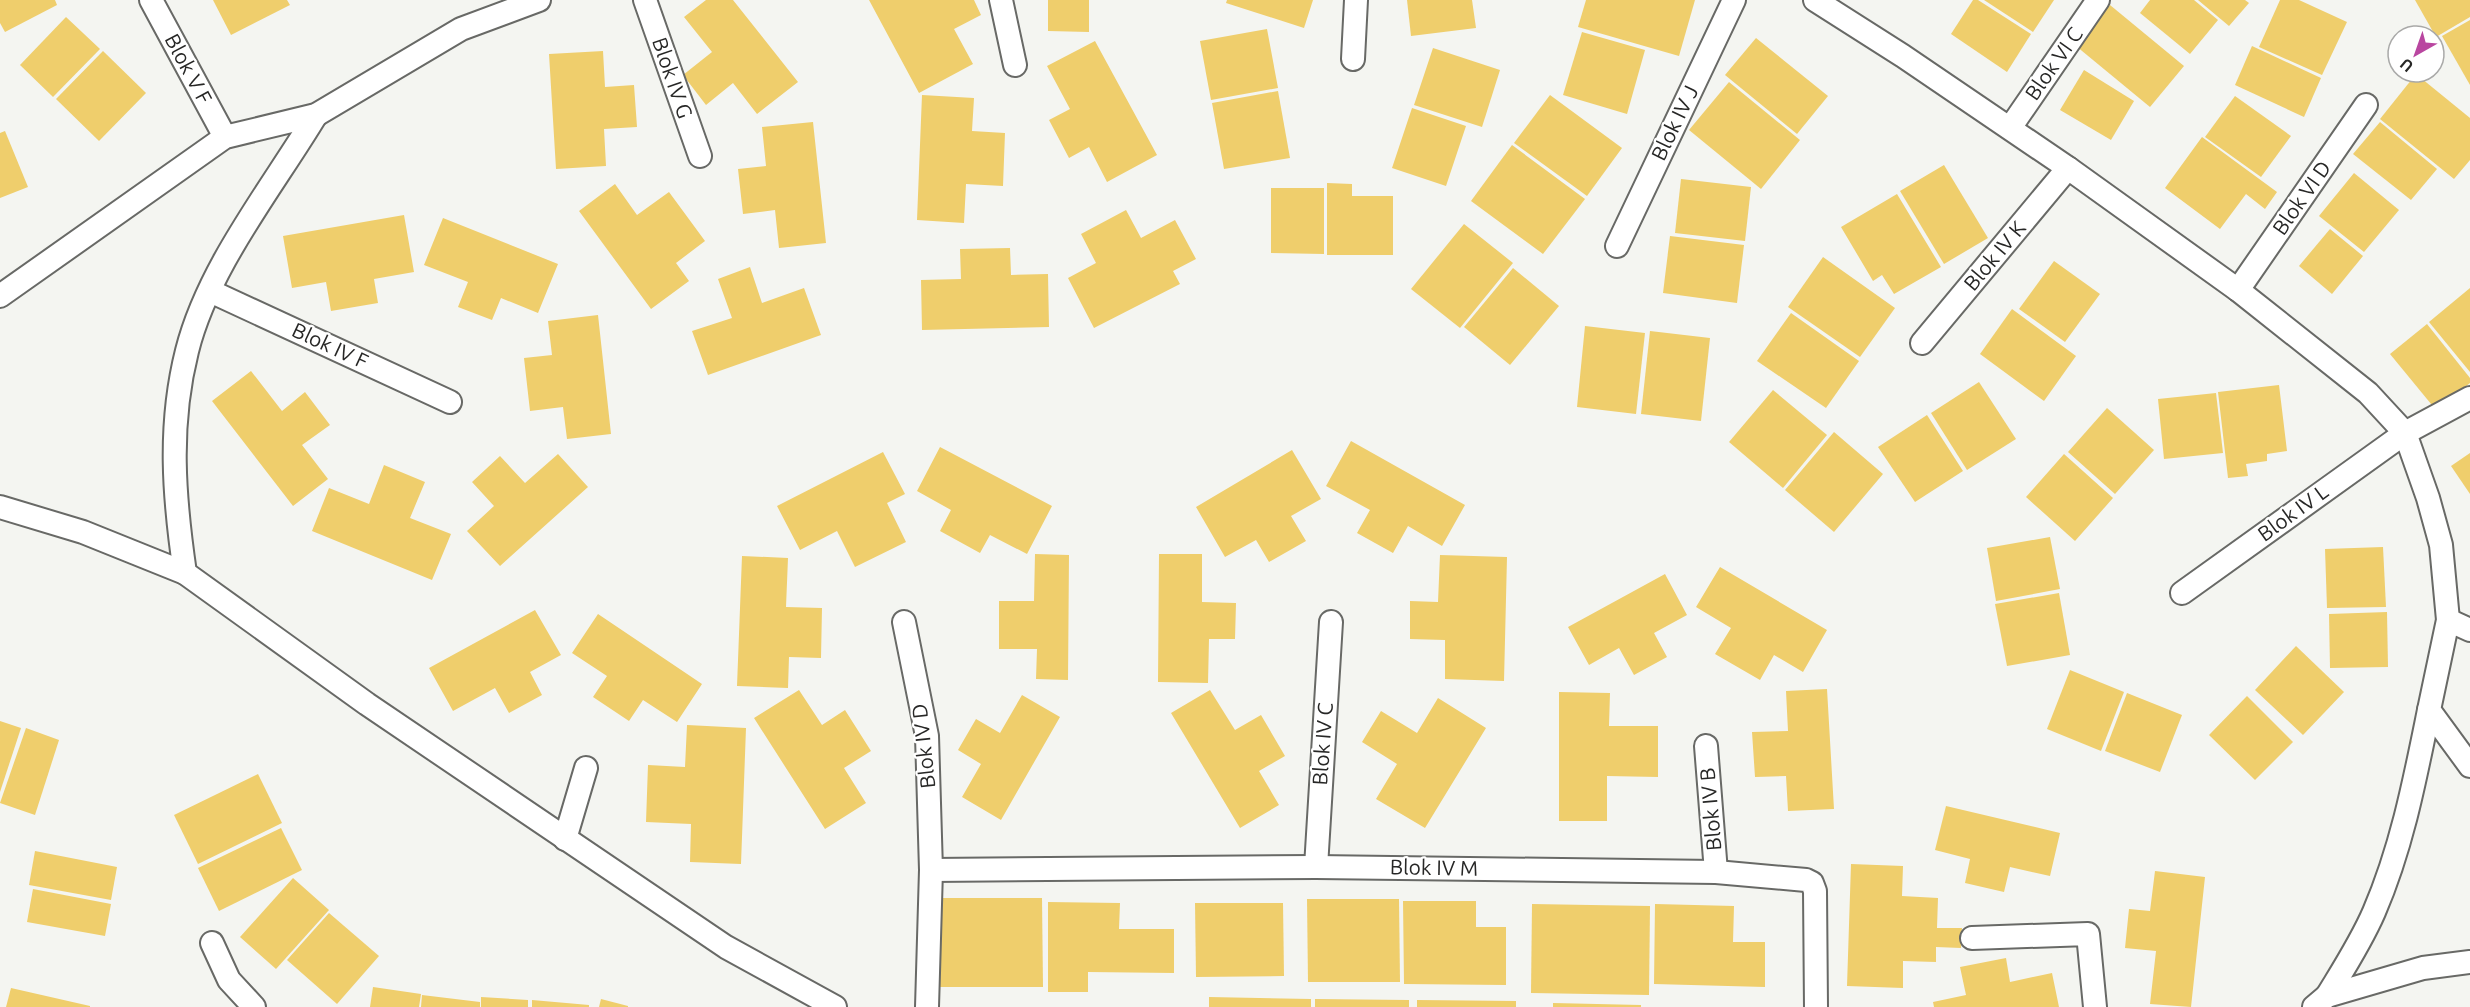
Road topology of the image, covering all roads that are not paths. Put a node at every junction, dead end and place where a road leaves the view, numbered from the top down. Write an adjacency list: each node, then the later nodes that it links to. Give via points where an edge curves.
1 (152, 0): 14 (street, Blok V F)
2 (539, 0): 12 (street, via 461,29)
3 (645, 0): 15 (street, Blok IV G)
4 (1001, 0): 10 (street)
5 (1356, 0): 9 (street)
6 (1734, 0): 17 (street, Blok IV J)
7 (1815, 0): 13 (street)
8 (2098, 0): 13 (street, Blok VI C)
9 (1353, 59)
10 (1015, 65)
11 (2366, 105): 18 (street, Blok VI D)
12 (316, 115): 14 (street); 19 (street, via 240,234)
13 (2010, 128): 16 (street)
14 (225, 137): 20 (street)
15 (700, 156)
16 (2067, 168): 18 (street); 21 (street, Blok IV K)
17 (1617, 246)
18 (2238, 290): 24 (street, via 2367,393)
19 (210, 291): 23 (street, Blok IV F); 26 (street, via 188,348 180,385 173,462)
20 (0, 296)
21 (1922, 343)
22 (2470, 398): 24 (street, Blok IV L)
23 (450, 402)
24 (2405, 434): 27 (street, Blok IV L); 28 (street, via 2441,545)
25 (0, 507): 26 (street, via 83,532)
26 (185, 573): 36 (street)
27 (2182, 593)
28 (2448, 620): 31 (street); 32 (street)
29 (904, 622): 38 (street, Blok IV D, via 927,736)
30 (1331, 622): 37 (street, Blok IV C)
31 (2470, 630)
32 (2429, 710): 34 (street); 43 (street, via 2408,815 2390,873 2355,952)
33 (1706, 746): 39 (street, Blok IV B)
34 (2470, 766)
35 (586, 768): 36 (street)
36 (565, 839): 45 (street, via 726,947)
37 (1316, 867): 38 (street, Blok IV M); 39 (street, Blok IV M)
38 (931, 870): 46 (street, Blok IV D)
39 (1716, 872): 47 (street, Blok IV M, via 1812,883)
40 (1972, 938): 48 (street, via 2088,934)
41 (212, 943): 44 (street, via 229,980)
42 (2470, 962): 43 (street, via 2423,968)
43 (2321, 1001)
44 (254, 1007)
45 (835, 1007)
46 (927, 1007)
47 (1816, 1007)
48 (2095, 1007)

